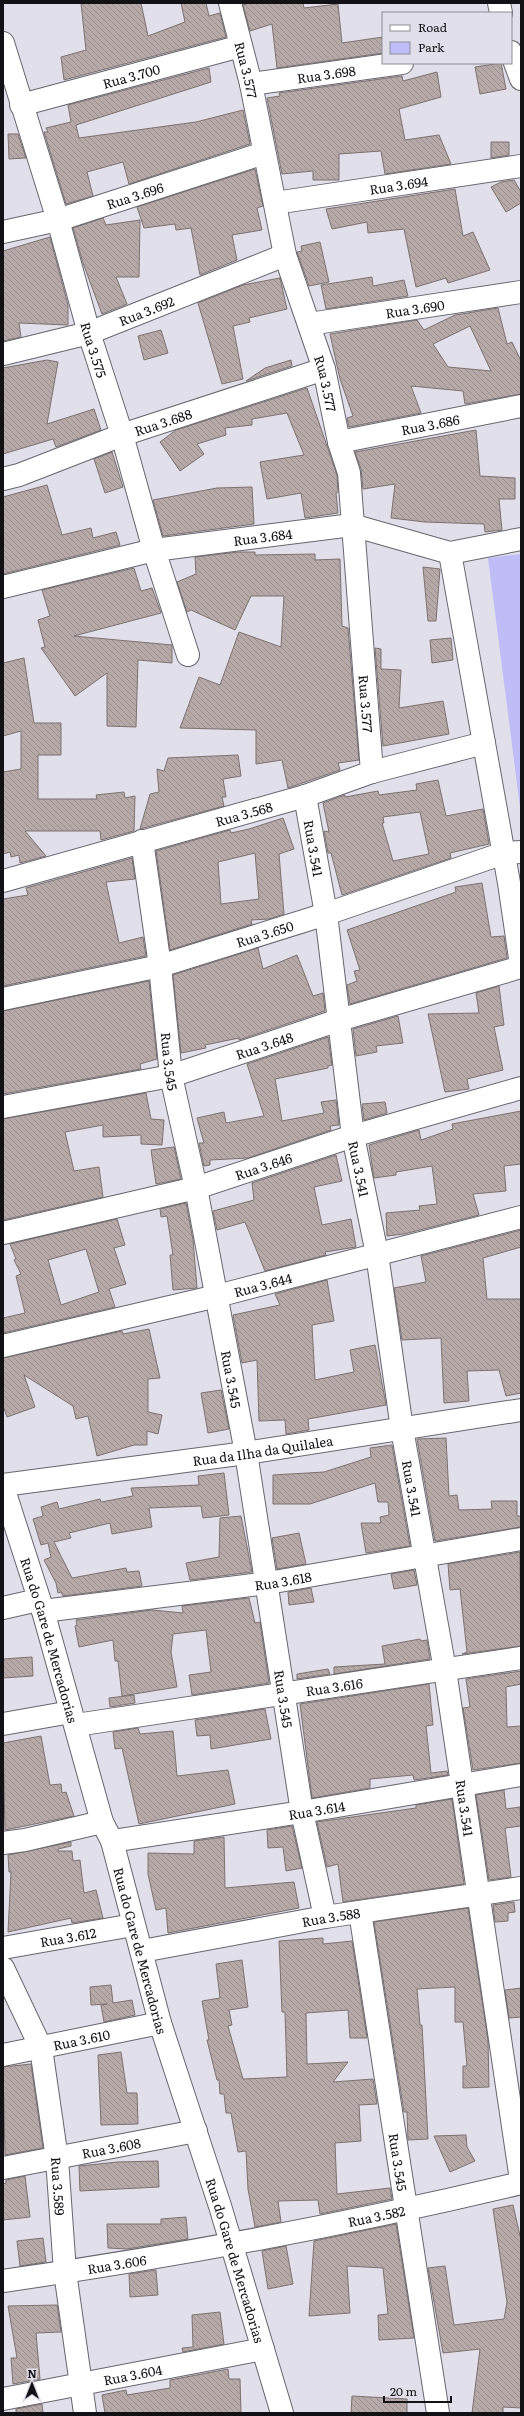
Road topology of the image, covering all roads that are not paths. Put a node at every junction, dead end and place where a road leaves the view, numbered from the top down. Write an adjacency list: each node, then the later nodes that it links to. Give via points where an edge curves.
1 (230, 3): 3 (street, Rua 3.577)
2 (3, 44): 8 (street, Rua 3.575)
3 (241, 46): 7 (street, Rua 3.577); 8 (street, Rua 3.700)
4 (512, 55): 6 (street)
5 (395, 64): 7 (street, Rua 3.698)
6 (521, 79)
7 (251, 84): 9 (street, Rua 3.577)
8 (21, 105): 12 (street, Rua 3.575)
9 (264, 153): 11 (street, Rua 3.577); 12 (street, Rua 3.696)
10 (521, 166): 11 (street, Rua 3.694)
11 (276, 203): 14 (street, Rua 3.577)
12 (58, 220): 13 (street, Rua 3.696); 17 (street, Rua 3.575)
13 (3, 232)
14 (285, 255): 16 (street, Rua 3.577); 17 (street, Rua 3.692)
15 (521, 292): 16 (street, Rua 3.690)
16 (310, 324): 19 (street, Rua 3.577)
17 (89, 333): 18 (street, Rua 3.692); 21 (street, Rua 3.575)
18 (3, 354)
19 (324, 369): 21 (street, Rua 3.688); 22 (street, Rua 3.577)
20 (521, 406): 22 (street, Rua 3.686)
21 (122, 435): 23 (street, Rua 3.688); 26 (street, Rua 3.575)
22 (339, 442): 24 (street, Rua 3.577, via 349,473)
23 (3, 479)
24 (352, 525): 26 (street, Rua 3.684); 27 (street, Rua 3.684); 31 (street, Rua 3.577)
25 (521, 539): 27 (street, Rua 3.684)
26 (154, 550): 28 (street, Rua 3.684); 29 (street, Rua 3.575)
27 (450, 553): 30 (street)
28 (3, 586)
29 (188, 655)
30 (484, 743): 31 (street, Rua 3.568); 34 (street)
31 (372, 772): 32 (street, Rua 3.568)
32 (305, 796): 33 (street, Rua 3.568); 36 (street, Rua 3.541)
33 (142, 841): 35 (street, Rua 3.568); 37 (street, Rua 3.545)
34 (512, 853): 36 (street, Rua 3.650); 38 (street)
35 (4, 881)
36 (326, 914): 37 (street, Rua 3.650); 40 (street, Rua 3.541)
37 (160, 966): 39 (street, Rua 3.650); 41 (street, Rua 3.545)
38 (521, 966): 40 (street, Rua 3.648)
39 (3, 999)
40 (339, 1020): 41 (street, Rua 3.648); 44 (street, Rua 3.541)
41 (171, 1076): 43 (street, Rua 3.648); 45 (street, Rua 3.545)
42 (521, 1088): 44 (street, Rua 3.646)
43 (3, 1107)
44 (353, 1136): 45 (street, Rua 3.646); 48 (street, Rua 3.541)
45 (196, 1188): 47 (street, Rua 3.646); 49 (street, Rua 3.545)
46 (521, 1217): 48 (street, Rua 3.644)
47 (3, 1233)
48 (377, 1254): 49 (street, Rua 3.644); 52 (street, Rua 3.541)
49 (217, 1296): 50 (street, Rua 3.644); 53 (street, Rua 3.545)
50 (3, 1346)
51 (521, 1410): 52 (street, Rua da Ilha da Quilalea)
52 (402, 1429): 53 (street, Rua da Ilha da Quilalea); 56 (street, Rua 3.541)
53 (246, 1453): 54 (street, Rua da Ilha da Quilalea); 57 (street, Rua 3.545)
54 (3, 1486): 58 (street, Rua do Gare de Mercadorias)
55 (521, 1540): 56 (street, Rua 3.618)
56 (424, 1557): 57 (street, Rua 3.618); 61 (street, Rua 3.541)
57 (268, 1583): 58 (street, Rua 3.618); 62 (street, Rua 3.545)
58 (40, 1605): 59 (street, Rua 3.618); 63 (street, Rua do Gare de Mercadorias)
59 (3, 1608)
60 (521, 1658): 61 (street, Rua 3.616)
61 (445, 1670): 62 (street, Rua 3.616); 66 (street, Rua 3.541)
62 (284, 1693): 63 (street, Rua 3.616); 67 (street, Rua 3.545)
63 (73, 1719): 64 (street, Rua 3.616); 68 (street, Rua do Gare de Mercadorias)
64 (3, 1724)
65 (521, 1775): 66 (street, Rua 3.614)
66 (461, 1786): 67 (street, Rua 3.614); 72 (street, Rua 3.541)
67 (302, 1812): 69 (street, Rua 3.614); 74 (street, Rua 3.545)
68 (102, 1822): 69 (street, Rua do Gare de Mercadorias); 70 (street)
69 (112, 1841): 75 (street, Rua do Gare de Mercadorias)
70 (3, 1843)
71 (521, 1888): 72 (street, Rua 3.588)
72 (478, 1896): 73 (street, Rua 3.588); 85 (street, Rua 3.541)
73 (360, 1912): 74 (street, Rua 3.588); 86 (street, Rua 3.545)
74 (325, 1917): 77 (street, Rua 3.588)
75 (133, 1925): 76 (street, Rua 3.612); 77 (street, Rua do Gare de Mercadorias)
76 (3, 1948)
77 (142, 1951): 79 (street, Rua do Gare de Mercadorias)
78 (3, 1968): 80 (street, Rua 3.589)
79 (160, 2024): 80 (street, Rua 3.610); 82 (street, Rua do Gare de Mercadorias)
80 (41, 2048): 81 (street, Rua 3.610); 83 (street, Rua 3.589)
81 (3, 2055)
82 (196, 2131): 83 (street, Rua 3.608); 87 (street, Rua do Gare de Mercadorias)
83 (57, 2159): 84 (street, Rua 3.608); 88 (street, Rua 3.589)
84 (3, 2168)
85 (521, 2182): 86 (street, Rua 3.582)
86 (407, 2210): 87 (street, Rua 3.582); 95 (street, Rua 3.545)
87 (230, 2243): 88 (street, Rua 3.606); 90 (street, Rua do Gare de Mercadorias)
88 (65, 2272): 89 (street, Rua 3.606); 91 (street, Rua 3.589)
89 (3, 2281)
90 (263, 2349): 91 (street, Rua 3.604); 94 (street, Rua do Gare de Mercadorias)
91 (80, 2386): 92 (street, Rua 3.604); 93 (street, Rua 3.589)
92 (3, 2399)
93 (85, 2413)
94 (282, 2413)
95 (438, 2413)

